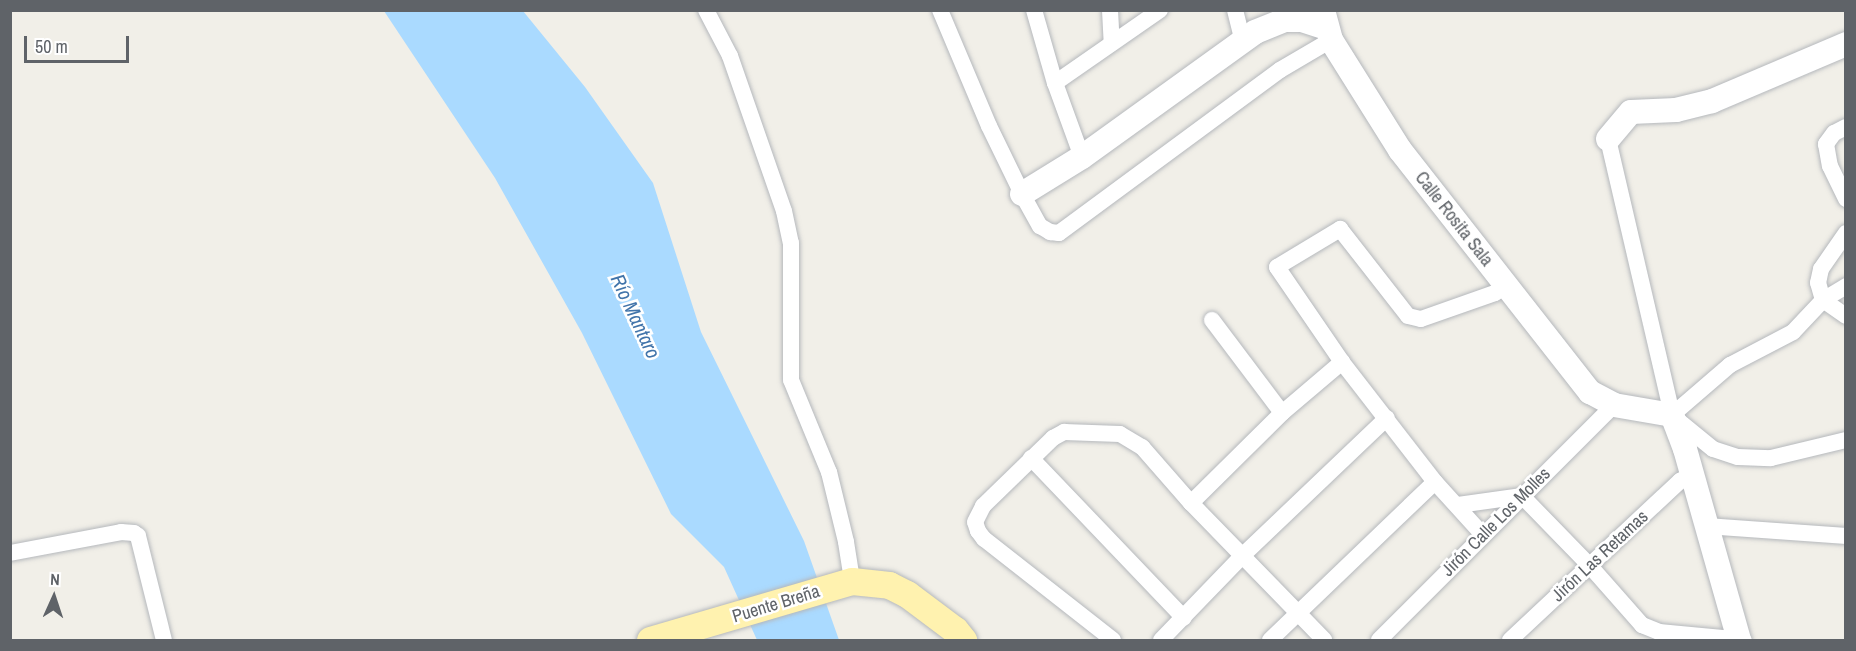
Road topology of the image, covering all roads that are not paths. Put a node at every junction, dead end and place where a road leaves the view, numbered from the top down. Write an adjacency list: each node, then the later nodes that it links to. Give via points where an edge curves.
1 (706, 10): 41 (street, via 730,56 784,211 791,243 791,380 829,472 846,542)
2 (940, 10): 15 (street)
3 (1110, 10): 9 (street)
4 (1160, 10): 9 (street)
5 (1235, 10): 8 (street)
6 (1033, 12): 11 (street)
7 (1327, 26): 8 (street, via 1284,20); 15 (street, via 1280,70 1069,229 1059,233 1041,226); 18 (street, Calle Rosita Sala, via 1400,150)
8 (1243, 41): 14 (street)
9 (1112, 43): 11 (street)
10 (1845, 44): 13 (street, via 1712,101 1676,110 1631,112)
11 (1055, 83): 14 (street)
12 (1845, 127): 16 (street, via 1826,144 1830,165)
13 (1608, 140): 26 (street)
14 (1082, 157): 15 (street)
15 (1022, 195)
16 (1845, 199)
17 (1845, 233): 20 (street, via 1821,269 1818,283)
18 (1506, 285): 23 (street, via 1495,293 1421,319 1408,316 1340,229 1277,267); 24 (street, Calle Rosita Sala, via 1590,392)
19 (1845, 286): 20 (street)
20 (1823, 300): 21 (street); 26 (street, via 1793,332 1730,365)
21 (1845, 316)
22 (1212, 320): 25 (street)
23 (1342, 362): 25 (street); 27 (street)
24 (1614, 405): 26 (street); 32 (street, Jirón Calle Los Molles)
25 (1282, 412): 33 (street)
26 (1672, 415): 28 (street, via 1713,449 1738,457 1771,458); 30 (street)
27 (1387, 418): 31 (street); 39 (street)
28 (1845, 440)
29 (1031, 458): 33 (street, via 1064,432 1120,434 1142,447); 43 (street); 48 (street, via 983,506 975,522 978,531)
30 (1692, 474): 35 (street); 40 (street, Jirón Las Retamas)
31 (1435, 482): 34 (street); 42 (street)
32 (1522, 496): 34 (street); 36 (street, Jirón Calle Los Molles); 40 (street)
33 (1191, 503): 39 (street)
34 (1458, 505): 36 (street)
35 (1707, 526): 37 (street); 54 (street)
36 (1483, 535): 52 (street, Jirón Calle Los Molles)
37 (1845, 536)
38 (10, 553): 45 (street, via 121,532 134,533 138,536)
39 (1242, 556): 42 (street); 43 (street)
40 (1590, 566): 44 (street); 53 (street, Jirón Las Retamas)
41 (845, 583): 46 (main road, Puente Breña); 47 (main road, via 889,585 907,594)
42 (1296, 613): 50 (street); 51 (street)
43 (1184, 618): 49 (street)
44 (1647, 635): 54 (street)
45 (164, 640)
46 (650, 640)
47 (963, 640)
48 (1113, 640)
49 (1161, 640)
50 (1270, 640)
51 (1324, 640)
52 (1379, 640)
53 (1511, 640)
54 (1739, 640): 55 (street)
55 (1744, 640)

